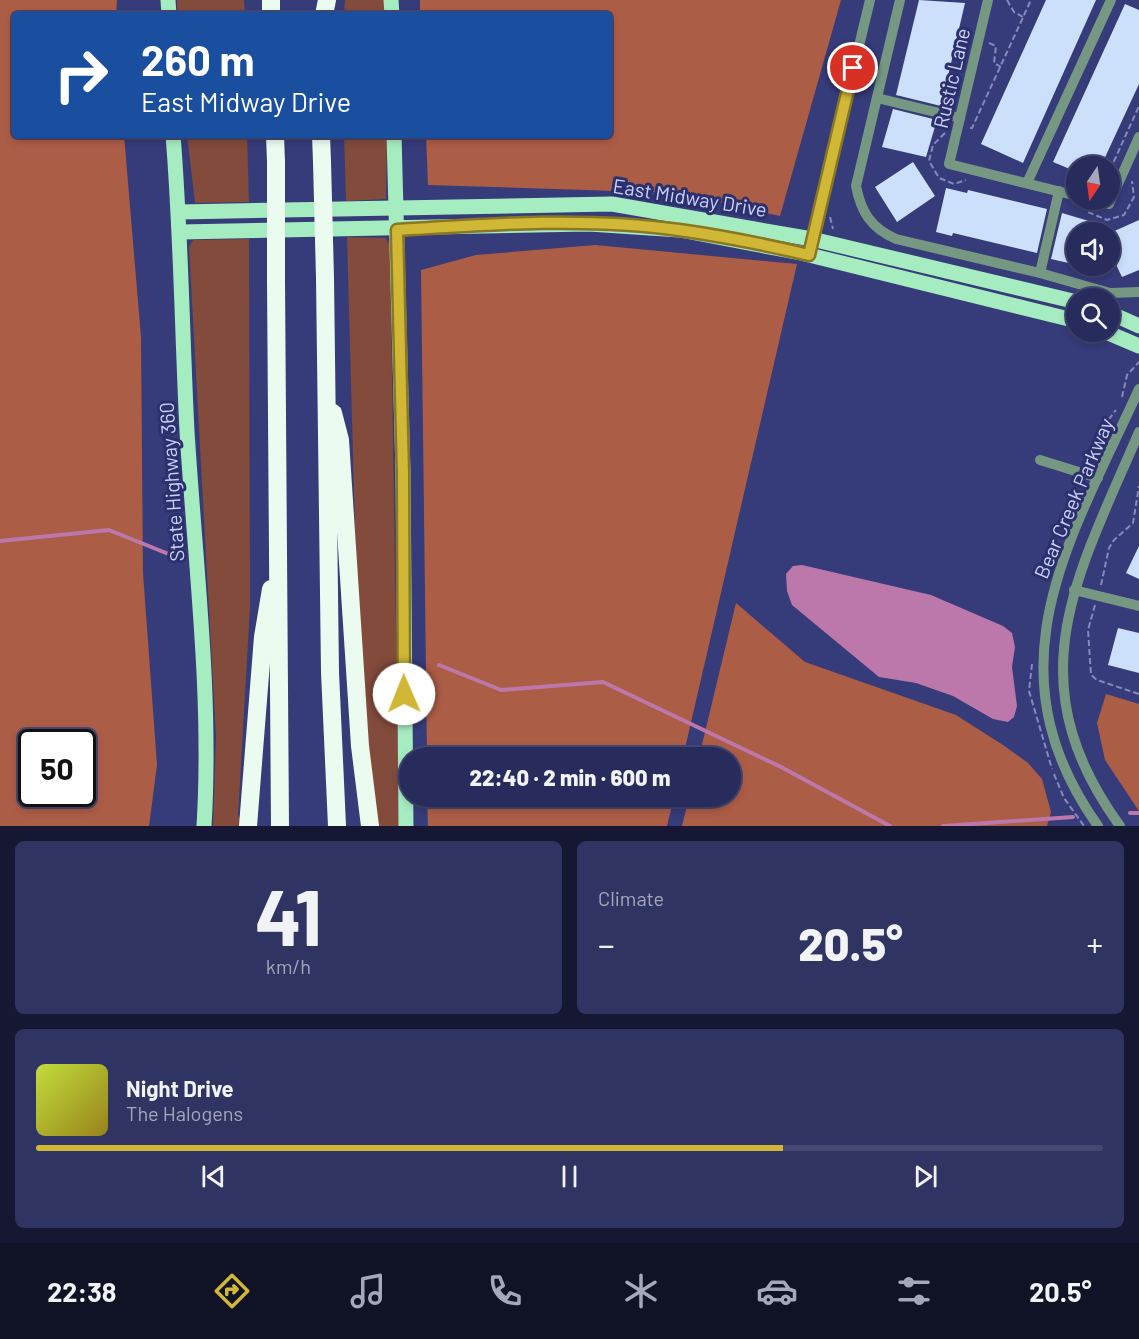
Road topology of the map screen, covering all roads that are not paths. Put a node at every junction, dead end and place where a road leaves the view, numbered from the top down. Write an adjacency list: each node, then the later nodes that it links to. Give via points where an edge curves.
1 (870, 0): 20 (street)
2 (900, 0): 5 (street)
3 (988, 0): 6 (street, Rustic Lane)
4 (1111, 0): 13 (street)
5 (877, 98): 6 (street); 22 (street, via 856,186 868,220 896,239)
6 (960, 117): 13 (street, Rustic Lane, via 949,164)
7 (1139, 137): 12 (street)
8 (173, 138): 17 (main road, State Highway 360)
9 (275, 138): 35 (highway, bridge)
10 (321, 138): 30 (highway, bridge)
11 (394, 138): 16 (main road)
12 (1120, 179)
13 (1027, 183): 14 (street)
14 (1059, 191): 15 (street); 22 (street)
15 (1066, 194)
16 (396, 208): 17 (main road, East Midway Drive); 18 (main road); 20 (main road, East Midway Drive, via 612,204)
17 (179, 212): 19 (main road, State Highway 360)
18 (397, 230): 19 (main road, East Midway Drive); 21 (main road, East Midway Drive, via 638,226 680,230); 43 (main road)
19 (180, 232): 38 (main road, State Highway 360, via 187,430 206,696 208,764)
20 (812, 239): 21 (street); 24 (main road, East Midway Drive)
21 (809, 255): 25 (main road, East Midway Drive)
22 (1040, 273): 23 (street, via 1110,293)
23 (1139, 292)
24 (1066, 299)
25 (1066, 318)
26 (1120, 318): 27 (main road)
27 (1139, 326)
28 (1120, 338): 29 (main road)
29 (1139, 346)
30 (326, 387): 41 (highway, via 330,672); 42 (highway, via 340,440 360,746)
31 (1139, 389): 34 (street, Bear Creek Parkway)
32 (1139, 432): 36 (street, Bear Creek Parkway)
33 (1040, 460): 34 (street)
34 (1098, 478): 44 (street, Bear Creek Parkway, via 1050,597 1043,663 1044,696 1058,752 1083,805)
35 (277, 556): 39 (highway, via 263,638); 40 (highway)
36 (1074, 590): 37 (street); 45 (street, Bear Creek Parkway, via 1064,641 1065,706 1081,761)
37 (1139, 606)
38 (204, 826)
39 (248, 826)
40 (280, 826)
41 (337, 826)
42 (370, 826)
43 (406, 826)
44 (1098, 826)
45 (1120, 826)

